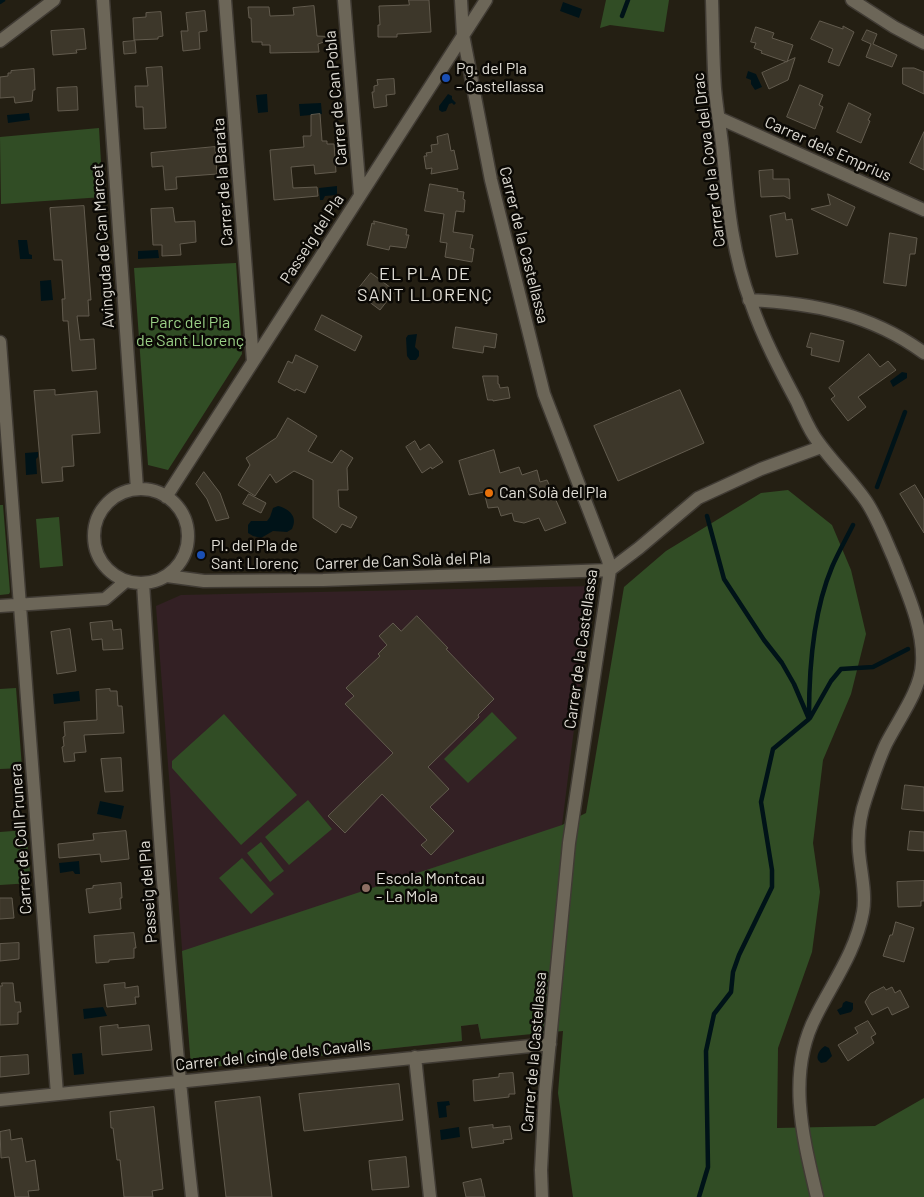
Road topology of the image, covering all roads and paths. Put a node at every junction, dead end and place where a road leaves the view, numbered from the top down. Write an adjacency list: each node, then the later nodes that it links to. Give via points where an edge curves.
1 (54, 0): 10 (street)
2 (103, 0): 20 (street, Avinguda de Can Marcet)
3 (225, 0): 18 (street, Carrer de la Barata)
4 (344, 0): 13 (street, Carrer de Can Pobla)
5 (461, 0): 9 (street, Carrer de la Castellassa)
6 (486, 0): 9 (street, Passeig del Pla)
7 (712, 0): 12 (street, Carrer de la Cova del Drac)
8 (852, 0): 11 (street)
9 (463, 35): 13 (street, Passeig del Pla); 22 (street, Carrer de la Castellassa, via 491,180 544,394)
10 (0, 41)
11 (924, 43)
12 (719, 118): 14 (street, Carrer dels Emprius); 15 (street, Carrer de la Cova del Drac, via 728,211 737,258)
13 (360, 194): 18 (street, Passeig del Pla)
14 (924, 210)
15 (750, 300): 17 (street, via 824,308 863,319); 19 (street, Carrer de la Cova del Drac, via 778,367)
16 (0, 342): 26 (street, Carrer de Coll Prunera)
17 (924, 353)
18 (252, 361): 21 (street, Passeig del Pla)
19 (821, 447): 22 (street, via 761,469 698,498); 36 (street, Carrer de la Cova del Drac, via 864,498 878,521 906,588 919,635 922,664 914,692 887,743 864,802 859,831 864,908 852,951 815,1017 802,1049 800,1115)
20 (137, 489): 21 (street); 24 (street, via 112,499 103,508 93,536 102,564)
21 (166, 497): 23 (street, via 183,516 188,534 183,557)
22 (610, 570): 23 (street, Carrer de Can Solà del Pla, via 204,582); 28 (street, Carrer de la Castellassa, via 569,843)
23 (167, 576): 25 (street)
24 (126, 581): 25 (street); 26 (street, via 105,599)
25 (142, 583): 30 (street, Passeig del Pla)
26 (19, 605): 27 (street); 31 (street, Carrer de Coll Prunera)
27 (0, 606)
28 (550, 1044): 29 (street, Carrer del cingle dels Cavalls); 35 (street, Carrer de la Castellassa)
29 (414, 1057): 30 (street, Carrer del cingle dels Cavalls); 34 (street)
30 (179, 1081): 31 (street, Carrer del cingle dels Cavalls); 33 (street, Passeig del Pla)
31 (57, 1094): 32 (street, Carrer del cingle dels Cavalls)
32 (0, 1100)
33 (192, 1197)
34 (430, 1197)
35 (542, 1197)
36 (817, 1197)

